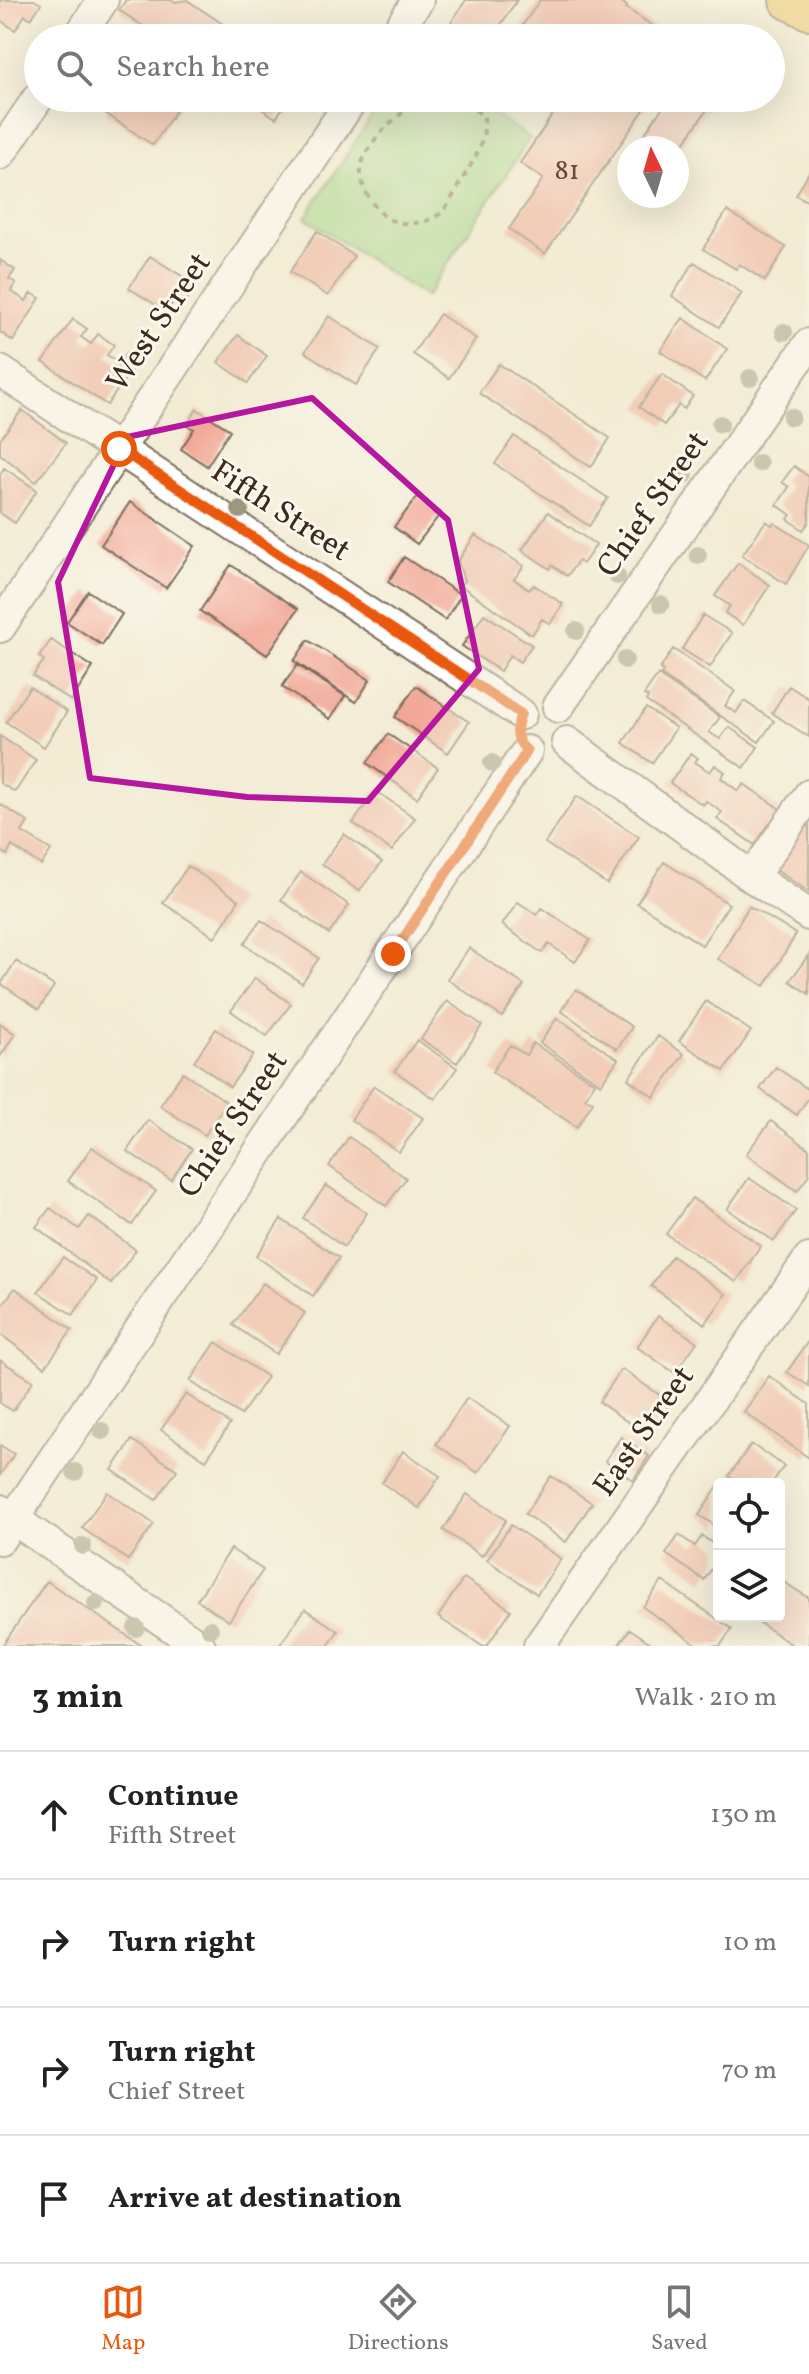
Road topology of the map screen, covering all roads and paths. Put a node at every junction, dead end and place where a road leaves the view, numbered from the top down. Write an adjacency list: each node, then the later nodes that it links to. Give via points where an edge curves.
1 (103, 0): 5 (street)
2 (418, 0): 6 (street)
3 (789, 0): 4 (main road)
4 (809, 10)
5 (87, 24)
6 (402, 24)
7 (28, 112): 11 (street)
8 (344, 112): 14 (street, West Street)
9 (403, 112): 10 (path, via 362,162 362,184 387,218 403,224 442,213 482,146 484,116)
10 (478, 112)
11 (0, 154)
12 (809, 344): 16 (street, Chief Street)
13 (0, 371): 14 (street, Fifth Street)
14 (119, 449): 15 (street, West Street); 17 (street, Fifth Street)
15 (0, 627)
16 (558, 707): 17 (street, via 539,703); 18 (street, via 569,722)
17 (521, 714): 19 (street, via 517,737)
18 (567, 742): 19 (street, via 548,755); 21 (street)
19 (527, 751): 24 (street, Chief Street)
20 (809, 795): 21 (street)
21 (752, 877): 22 (street)
22 (809, 915)
23 (809, 1259): 26 (street, East Street)
24 (5, 1523): 25 (street)
25 (200, 1646)
26 (539, 1646)

